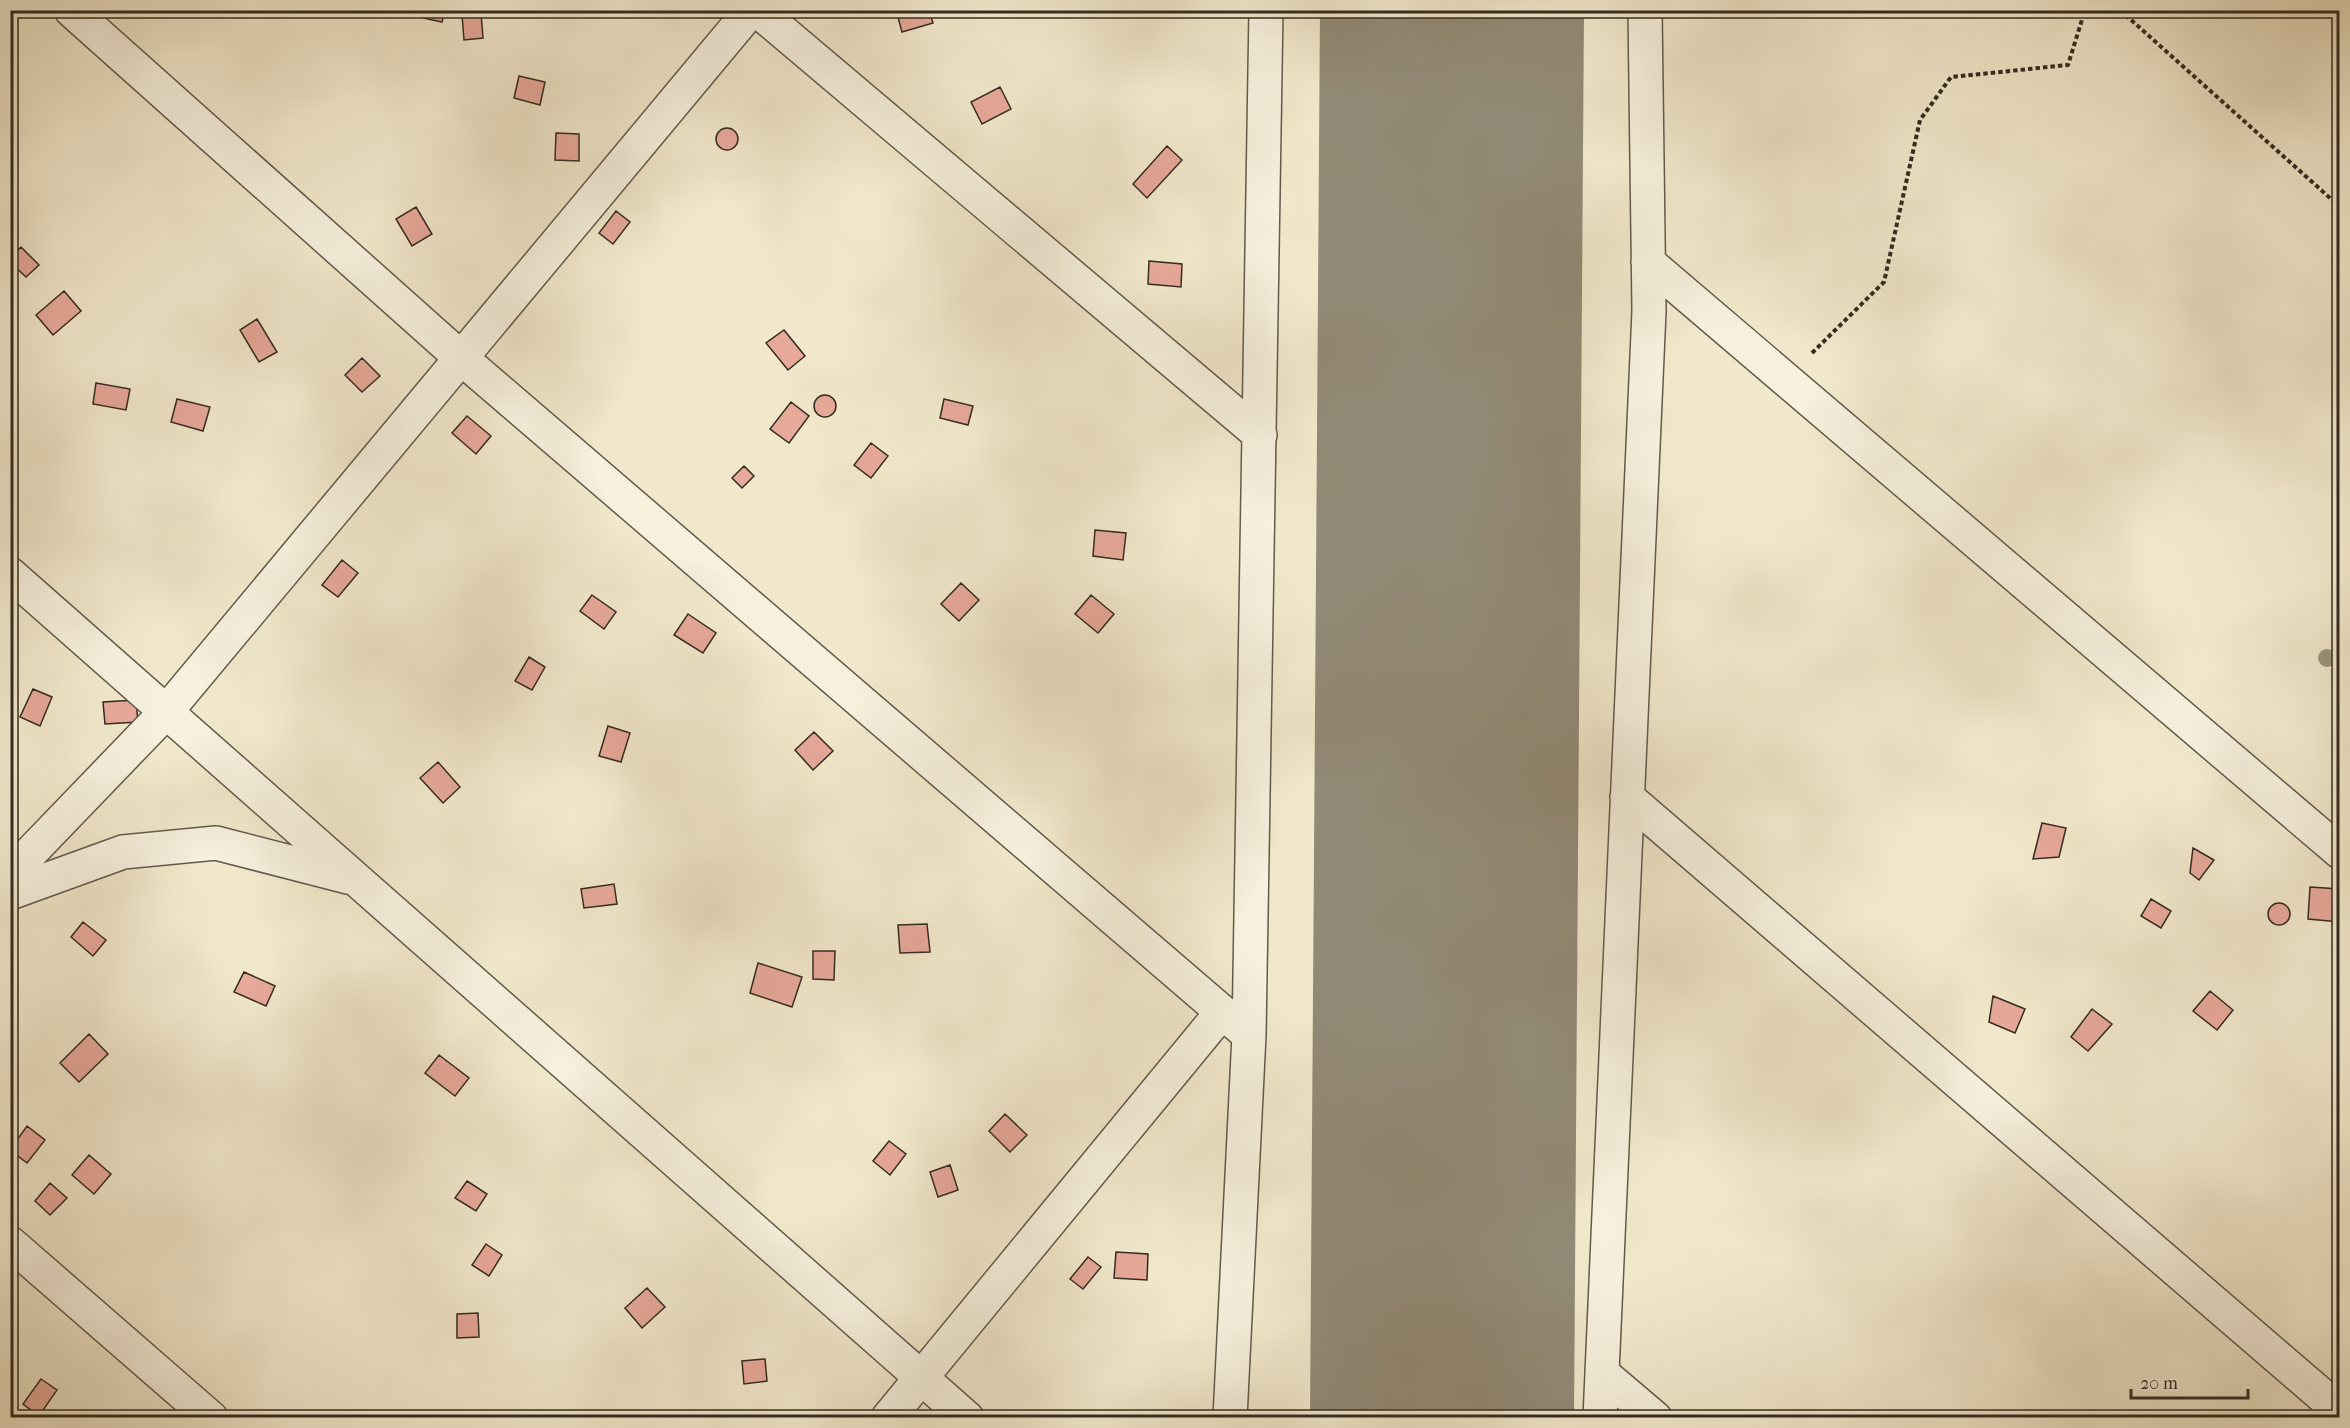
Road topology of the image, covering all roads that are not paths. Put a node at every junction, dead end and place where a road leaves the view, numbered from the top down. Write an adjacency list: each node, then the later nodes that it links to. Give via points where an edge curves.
1 (71, 10): 7 (street)
2 (751, 10): 7 (street)
3 (757, 10): 8 (street)
4 (1266, 10): 8 (street)
5 (1645, 10): 6 (street)
6 (1648, 262): 11 (street); 12 (street)
7 (460, 357): 10 (street); 16 (street)
8 (1260, 435): 17 (street)
9 (10, 574): 10 (street)
10 (166, 712): 13 (street); 14 (street)
11 (1627, 797): 19 (street); 21 (street)
12 (2340, 852)
13 (10, 874)
14 (356, 879): 15 (street, via 216,843 123,852); 20 (street)
15 (10, 893)
16 (1222, 1012): 17 (street); 20 (street)
17 (1249, 1035): 25 (street)
18 (10, 1243): 22 (street)
19 (1602, 1373): 26 (street); 27 (street)
20 (921, 1377): 23 (street); 24 (street)
21 (2340, 1411)
22 (211, 1418)
23 (888, 1418)
24 (967, 1418)
25 (1230, 1418)
26 (1600, 1418)
27 (1655, 1418)

